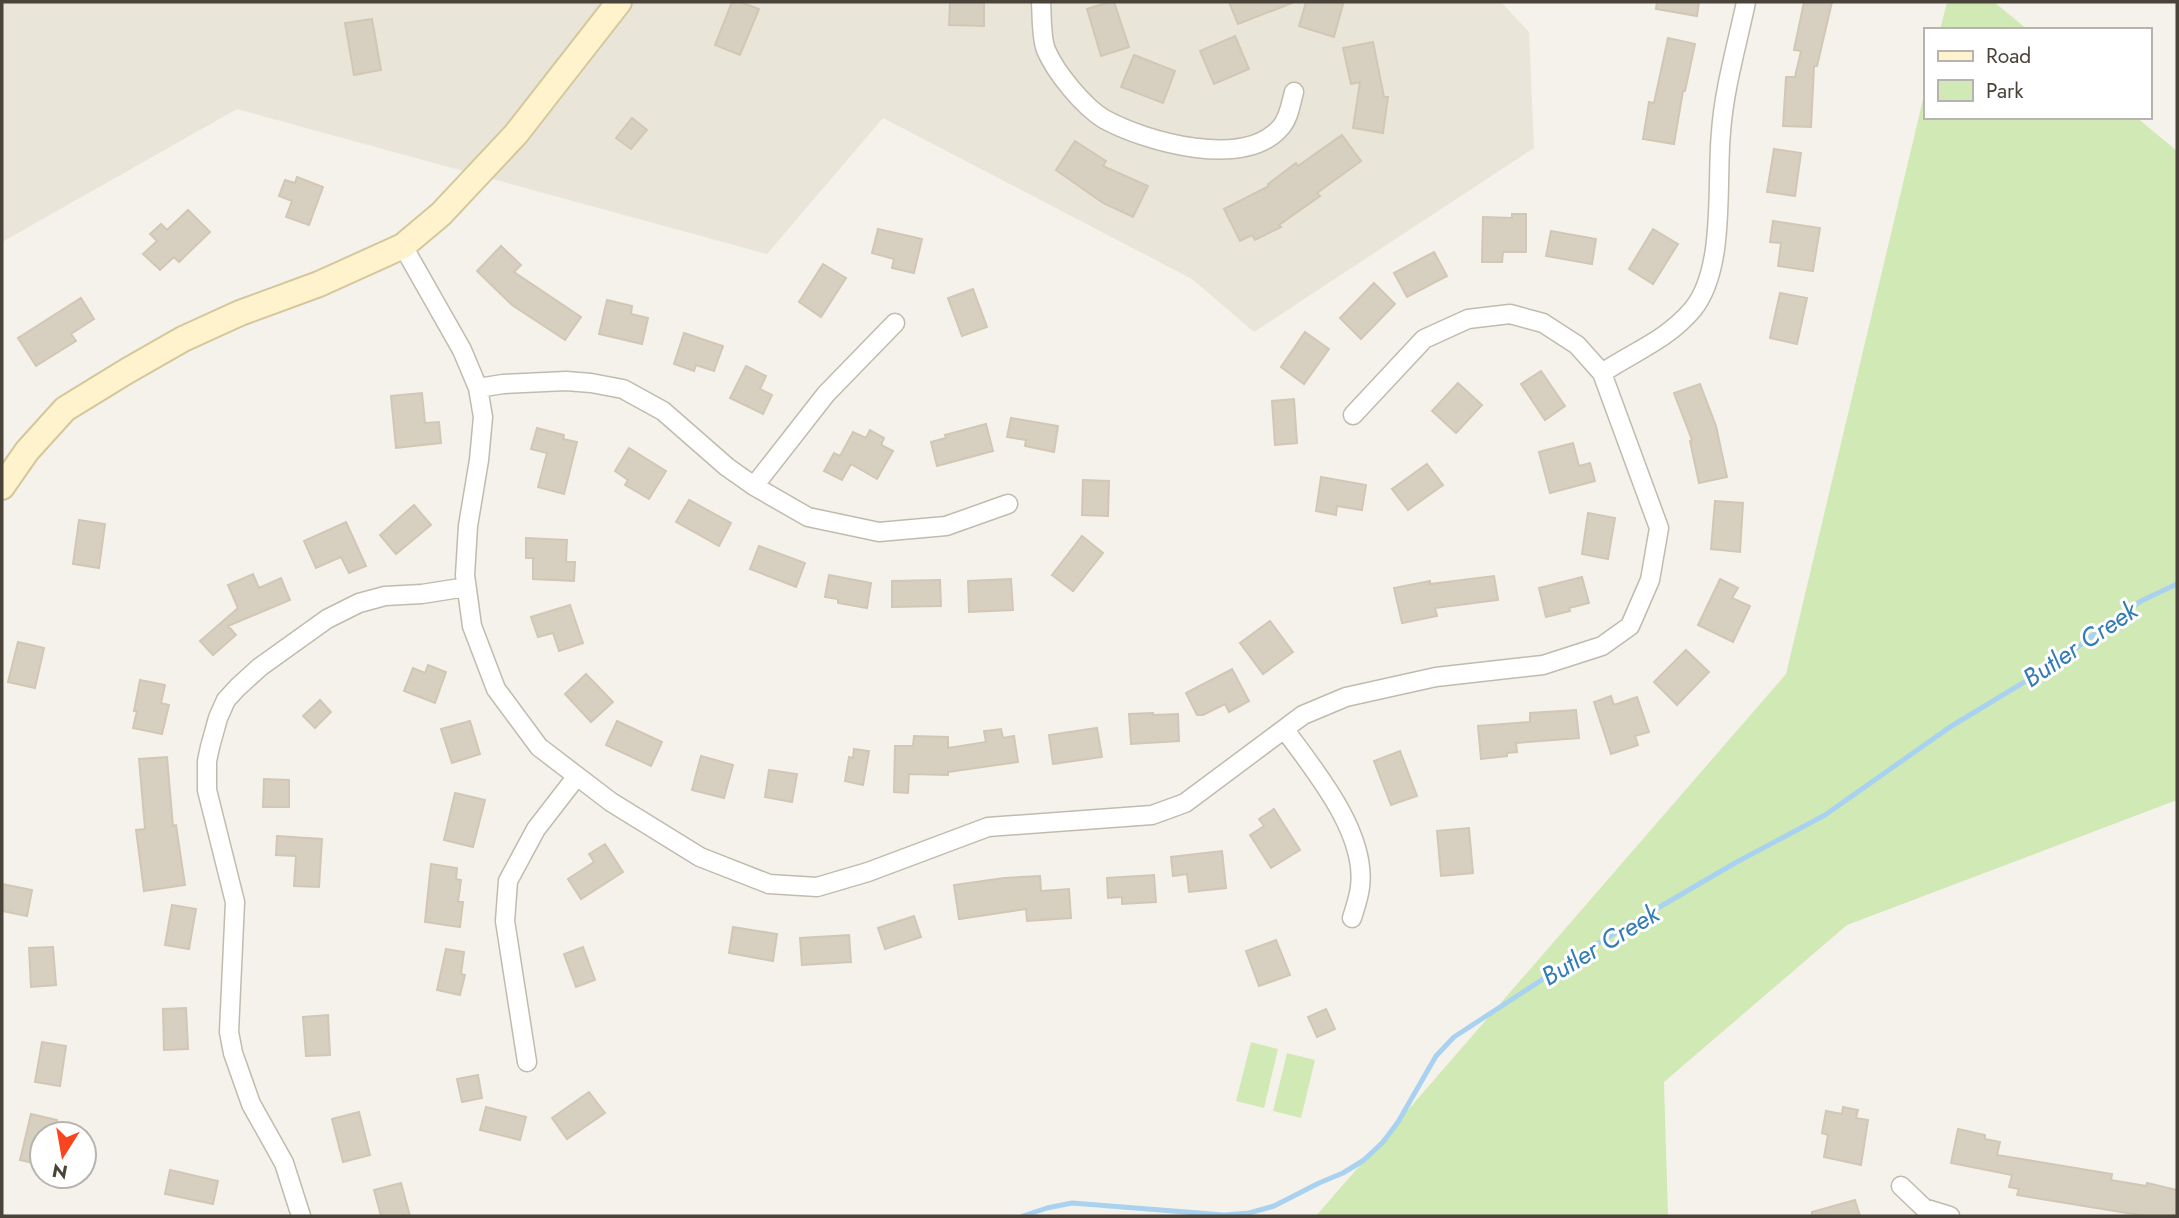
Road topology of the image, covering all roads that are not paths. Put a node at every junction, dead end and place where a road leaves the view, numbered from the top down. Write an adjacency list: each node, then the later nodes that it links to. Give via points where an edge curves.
1 (619, 2): 5 (street, via 516,134 441,214)
2 (1041, 2): 4 (street, via 1045,48 1070,88 1103,118 1152,140 1199,149 1262,142 1282,127)
3 (1746, 2): 7 (street, via 1721,130 1710,278 1679,323 1647,348)
4 (1294, 92)
5 (403, 246): 8 (street, via 462,350); 11 (street, via 240,313 127,371 65,409 27,451)
6 (895, 323): 10 (street, via 826,394)
7 (1602, 373): 9 (street, via 1577,345 1542,323 1510,314 1468,319 1424,339); 14 (street, via 1659,528 1650,580 1630,626 1602,646 1543,665 1436,677 1346,697 1303,715)
8 (478, 388): 10 (street, via 566,381 623,389 663,411); 13 (street, via 482,417)
9 (1353, 415)
10 (754, 486): 12 (street, via 808,517 879,532 946,526)
11 (2, 488)
12 (1008, 504)
13 (466, 587): 15 (street, via 472,626 496,690 539,747); 19 (street, via 385,596 327,619 260,667 226,700 209,747 207,790 235,902 229,1032 233,1054 251,1104 284,1163)
14 (1285, 730): 15 (street, via 1185,803 1152,815 988,827 817,887 769,884 700,857); 16 (street, via 1328,788 1358,849 1361,887)
15 (577, 776): 17 (street, via 536,829 508,881 505,921)
16 (1352, 918)
17 (527, 1062)
18 (1901, 1186): 20 (street, via 1924,1208)
19 (301, 1216)
20 (1950, 1216)

